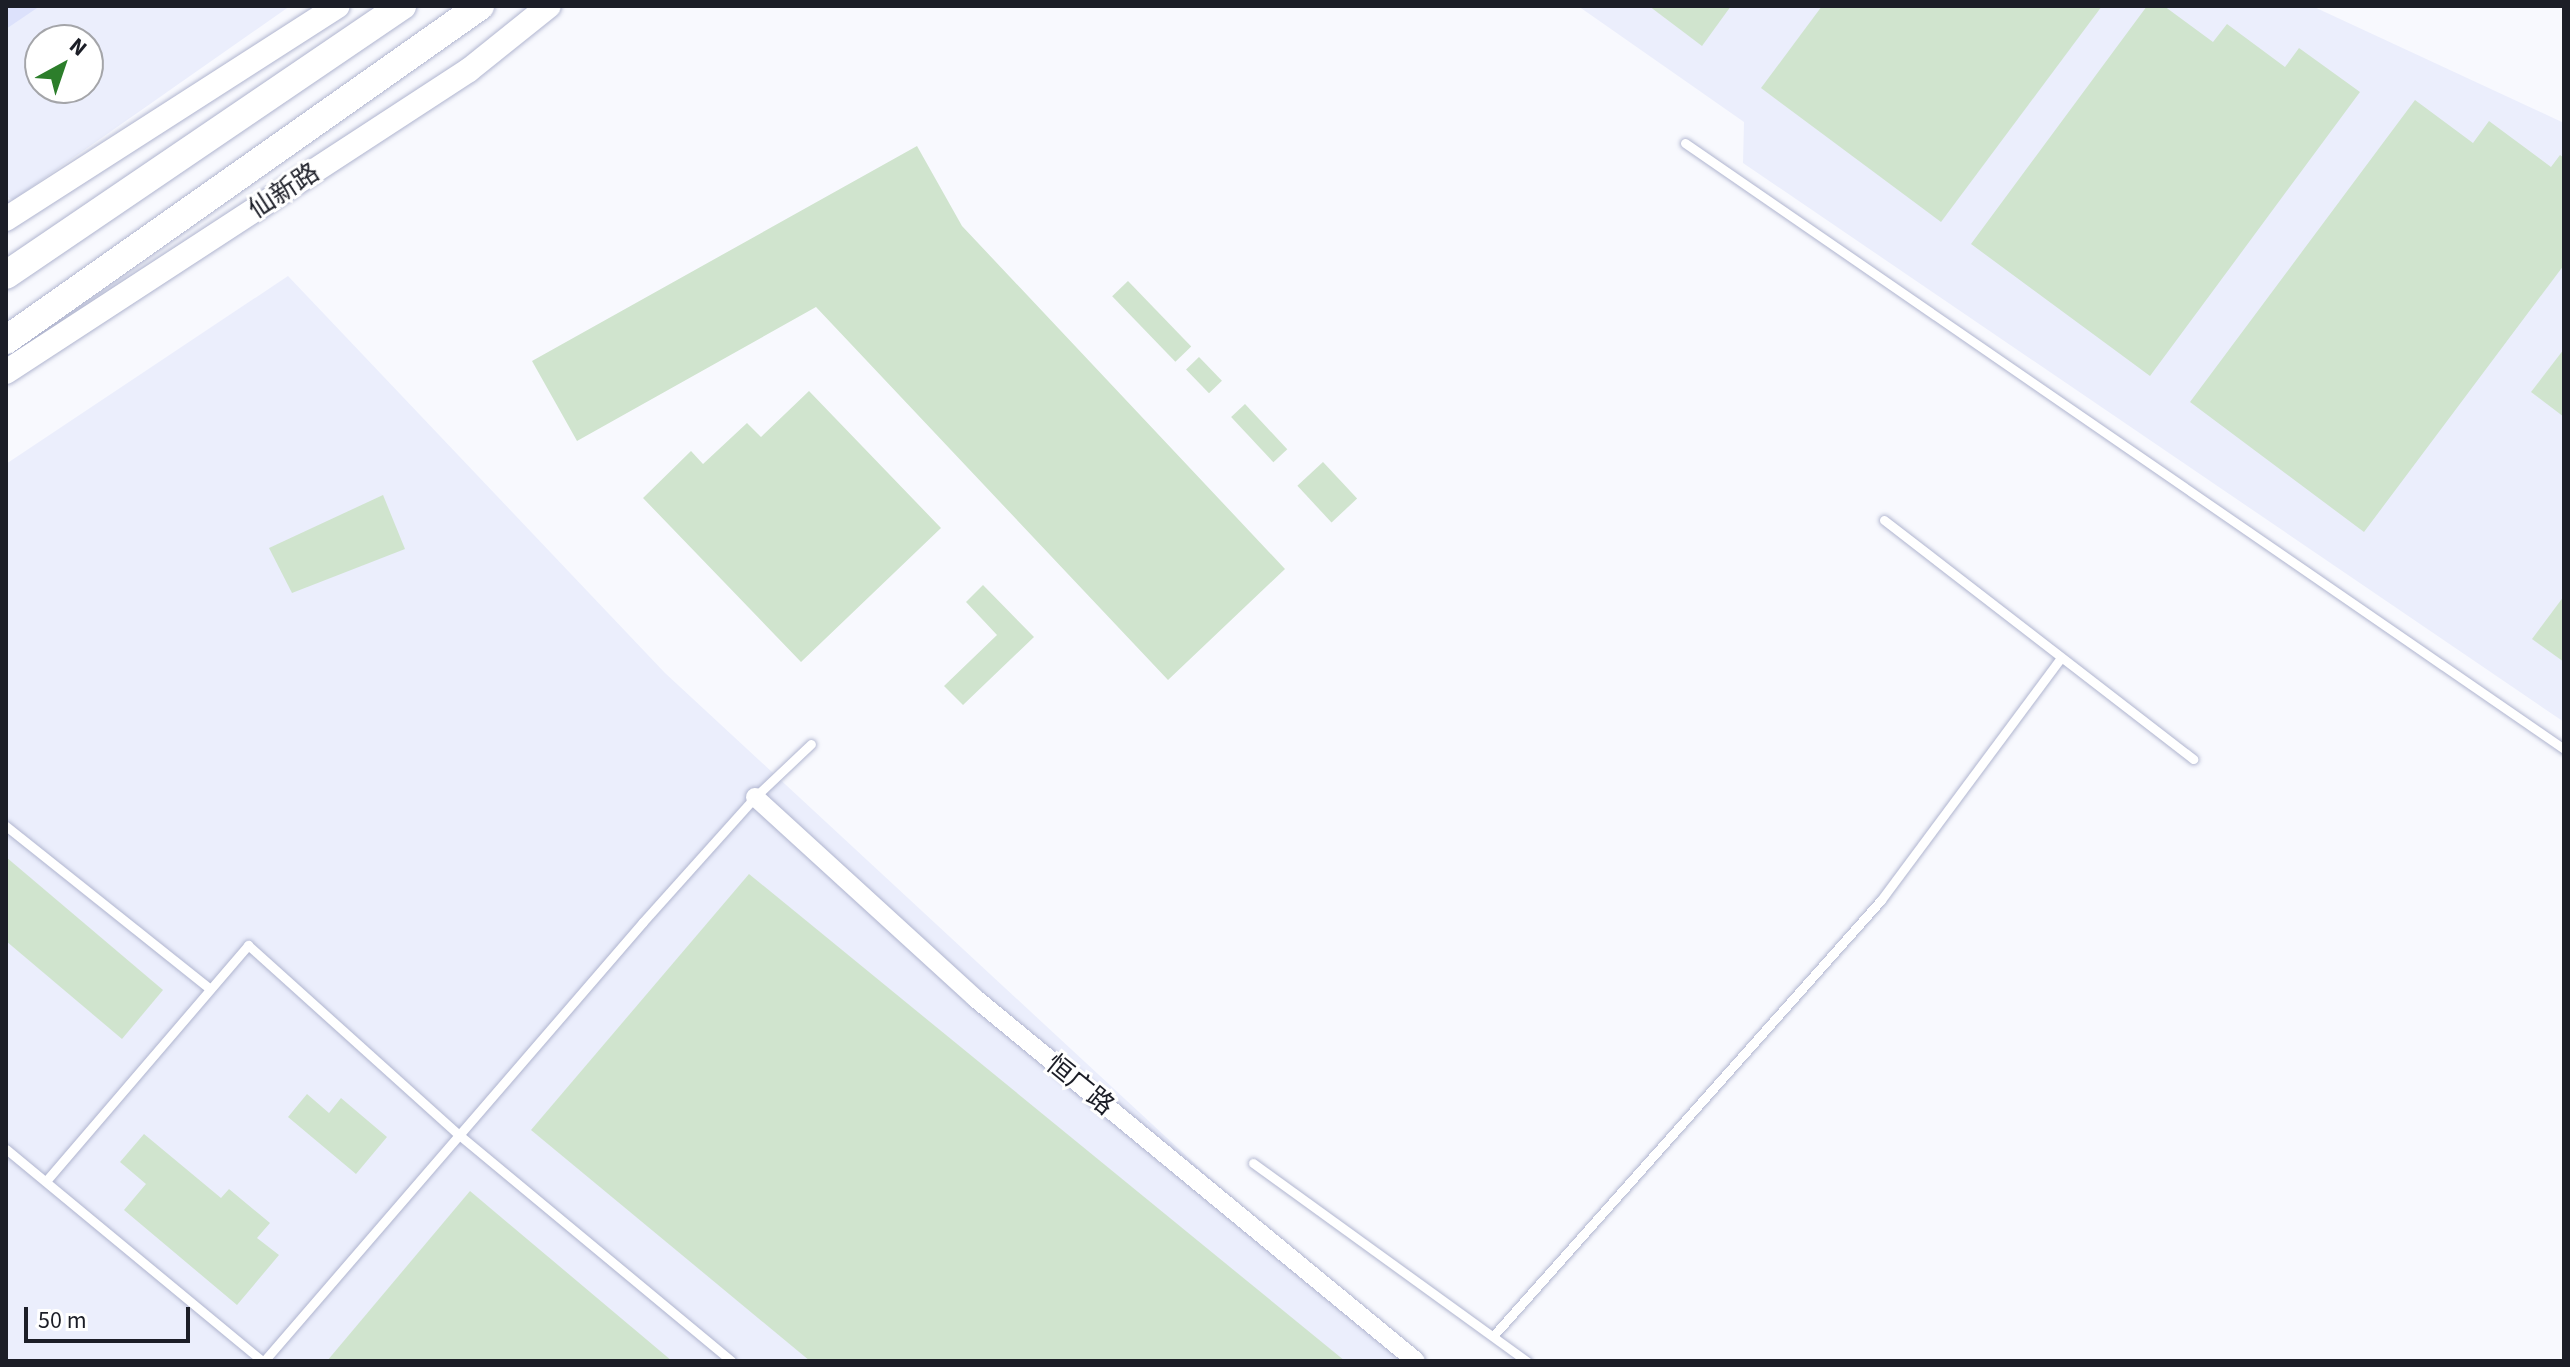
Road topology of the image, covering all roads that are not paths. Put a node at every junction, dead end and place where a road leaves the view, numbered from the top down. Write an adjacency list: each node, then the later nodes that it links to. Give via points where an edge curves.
1 (329, 6): 8 (main road)
2 (338, 6): 8 (main road)
3 (402, 6): 9 (main road)
4 (480, 6): 10 (main road, 仙新路)
5 (539, 6): 10 (main road, 仙新路, via 482,50)
6 (549, 6): 10 (main road, 仙新路, via 469,70)
7 (1685, 143): 14 (lane)
8 (6, 218)
9 (6, 275)
10 (7, 363)
11 (1884, 520): 12 (lane)
12 (2059, 660): 15 (lane); 23 (lane, via 1881,900)
13 (811, 744): 16 (lane)
14 (2564, 749)
15 (2193, 759)
16 (755, 797): 19 (lane); 26 (street, 恒广路, via 975,998)
17 (6, 826): 18 (lane)
18 (210, 989): 19 (lane, via 248,945); 22 (lane)
19 (458, 1134): 24 (lane); 25 (lane)
20 (6, 1149): 22 (lane)
21 (1253, 1163): 23 (lane)
22 (46, 1181): 24 (lane)
23 (1494, 1335): 27 (lane)
24 (263, 1361)
25 (731, 1361)
26 (1416, 1361)
27 (1527, 1361)

